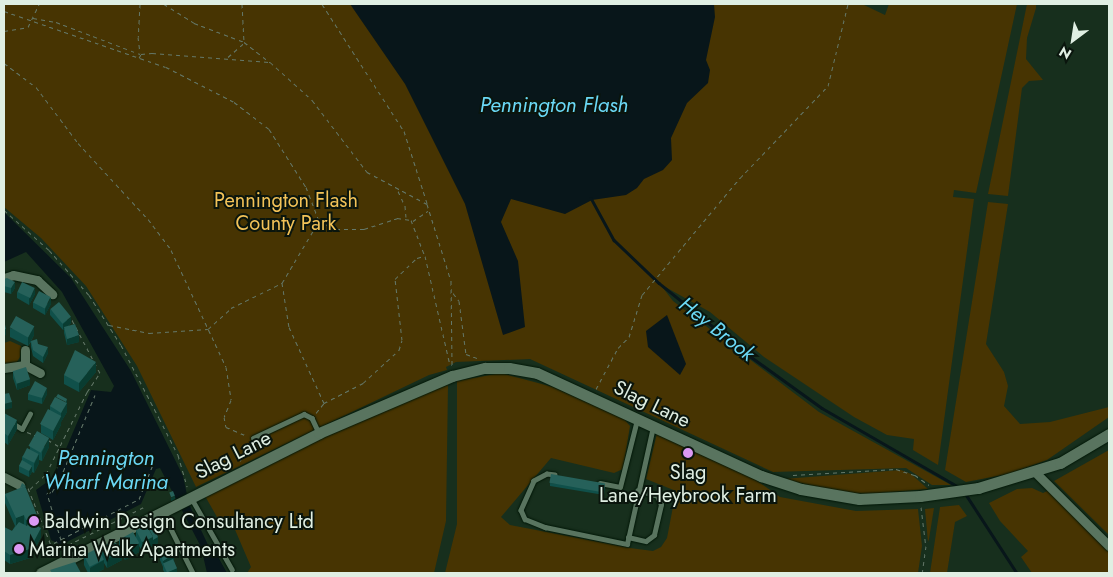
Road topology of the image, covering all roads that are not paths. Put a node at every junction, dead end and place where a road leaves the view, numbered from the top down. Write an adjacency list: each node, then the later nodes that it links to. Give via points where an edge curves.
1 (4, 278): 2 (street, via 13,275 37,280)
2 (52, 294)
3 (25, 350): 4 (street)
4 (24, 365): 5 (street); 6 (street)
5 (4, 368)
6 (40, 374)
7 (30, 414): 8 (lane, via 22,429)
8 (4, 418)
9 (638, 418): 10 (street, Slag Lane); 11 (street, Slag Lane, via 536,373 486,368 452,376); 17 (lane, via 620,487)
10 (654, 426): 14 (street, Slag Lane, via 761,476 801,490 859,499 946,493); 19 (lane)
11 (319, 434): 13 (lane, via 312,418 301,414); 20 (street, Slag Lane)
12 (1109, 434): 14 (street, Slag Lane, via 1085,451)
13 (252, 438)
14 (1036, 473): 23 (street)
15 (4, 476): 18 (street)
16 (565, 477): 22 (lane, via 547,474 534,481 521,510 525,519 545,527 626,544)
17 (592, 482)
18 (20, 485)
19 (638, 491): 22 (lane); 22 (lane, via 657,496 662,505 654,535 646,541)
20 (190, 498): 24 (lane); 25 (street, Slag Lane)
21 (168, 522): 26 (lane)
22 (628, 537)
23 (1109, 546)
24 (232, 569)
25 (41, 573)
26 (193, 573)

